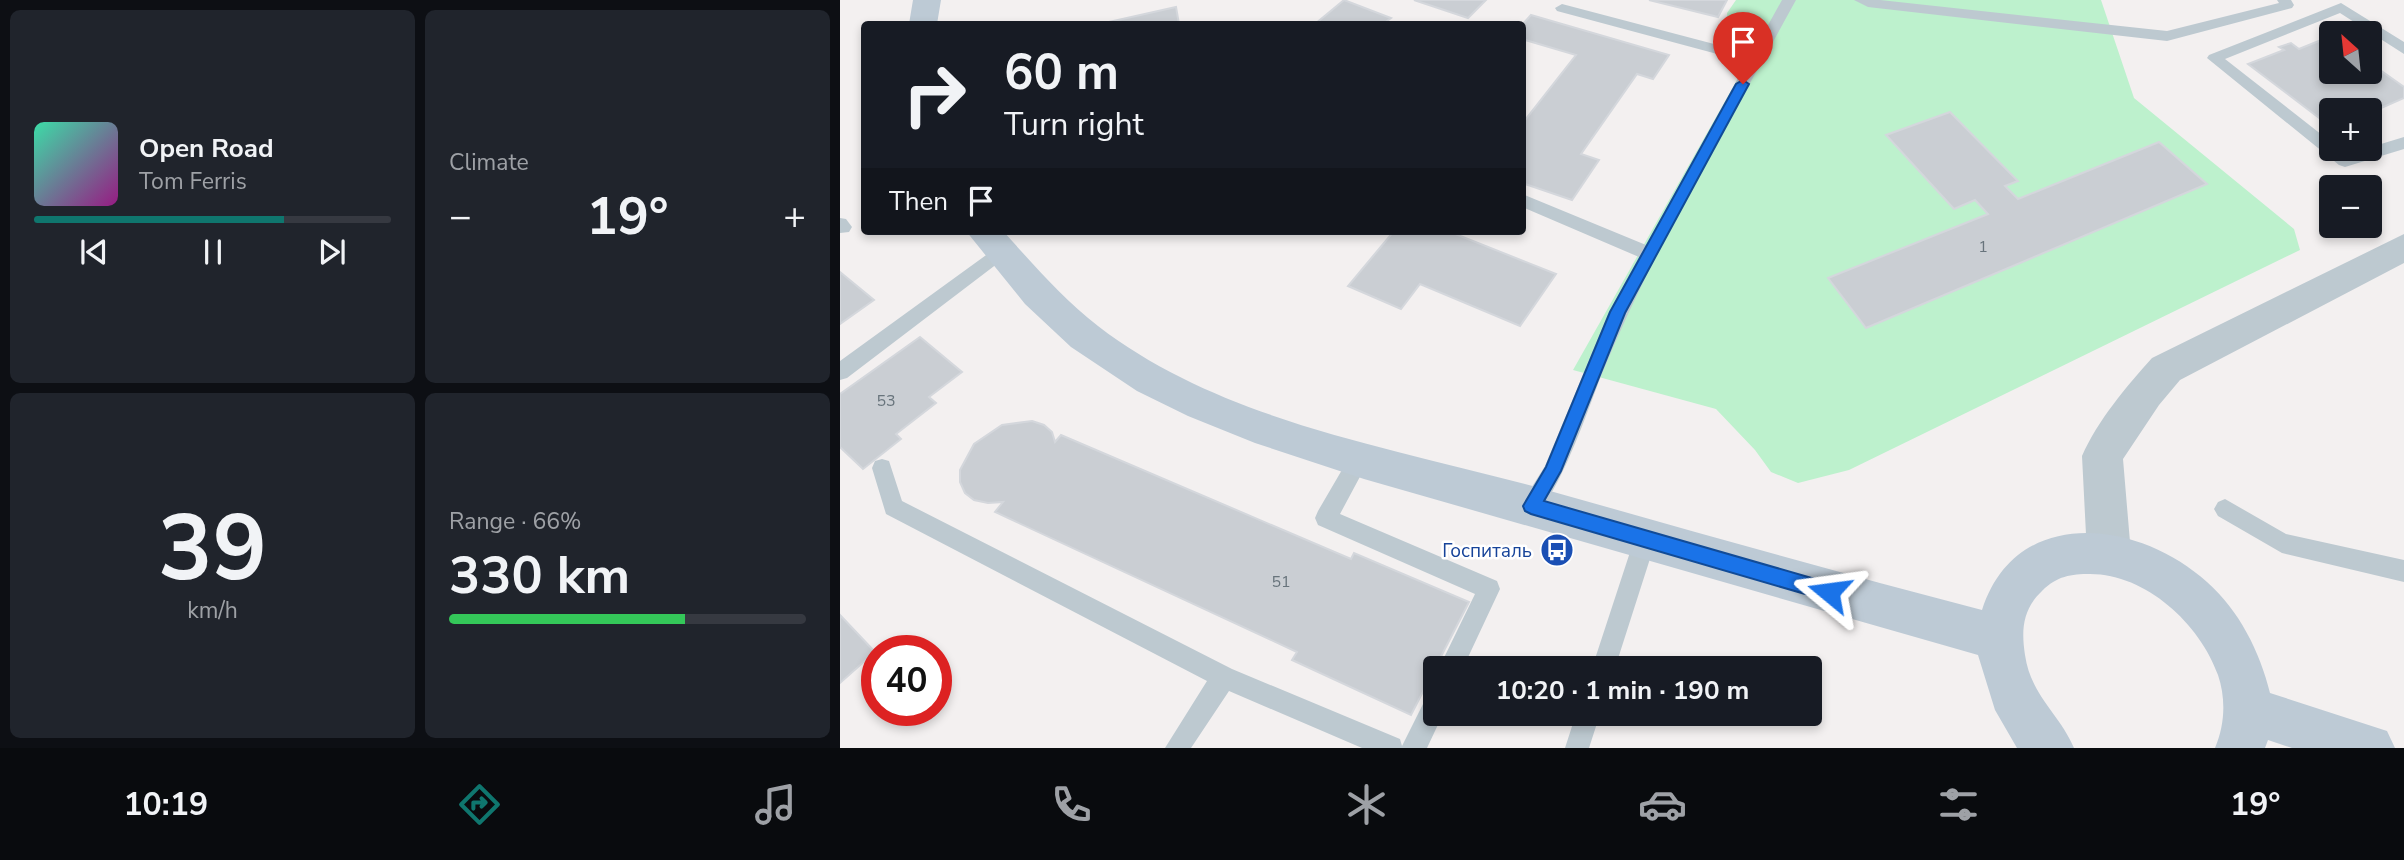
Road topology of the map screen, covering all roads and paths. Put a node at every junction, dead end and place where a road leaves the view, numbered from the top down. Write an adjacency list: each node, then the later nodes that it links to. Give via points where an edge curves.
1 (927, 0): 6 (street)
2 (1788, 0): 8 (lane)
3 (1861, 0): 4 (lane, via 2167,36 2287,5)
4 (2284, 0)
5 (1562, 8): 8 (lane)
6 (924, 21)
7 (2404, 49): 9 (lane, via 2341,7 2214,58 2344,161)
8 (1756, 60): 13 (lane)
9 (2404, 143)
10 (1526, 203): 13 (lane)
11 (992, 241): 14 (lane); 15 (street, via 1046,303 1101,349 1180,396 1303,444)
12 (2404, 247): 20 (street, via 2166,369 2102,456)
13 (1650, 254): 17 (lane, via 1618,312 1553,471)
14 (840, 372)
15 (1360, 458): 17 (street); 23 (lane, via 1326,518 1489,589)
16 (882, 468): 25 (lane, via 893,507)
17 (1531, 506): 19 (street)
18 (2225, 509): 21 (lane, via 2282,543)
19 (1645, 540): 22 (street); 24 (lane)
20 (2109, 554): 22 (street, via 2074,553 2044,561 2020,579 2005,605); 28 (street, via 2142,564 2204,609 2227,639 2242,674)
21 (2404, 571)
22 (1999, 637): 33 (street, via 2004,675 2021,713)
23 (1457, 656)
24 (1607, 656)
25 (1224, 677): 29 (lane); 30 (lane)
26 (1424, 726): 31 (lane)
27 (1584, 726): 32 (lane)
28 (2244, 729): 34 (street)
29 (1177, 748)
30 (1391, 748)
31 (1414, 748)
32 (1577, 748)
33 (2049, 748)
34 (2370, 748)

